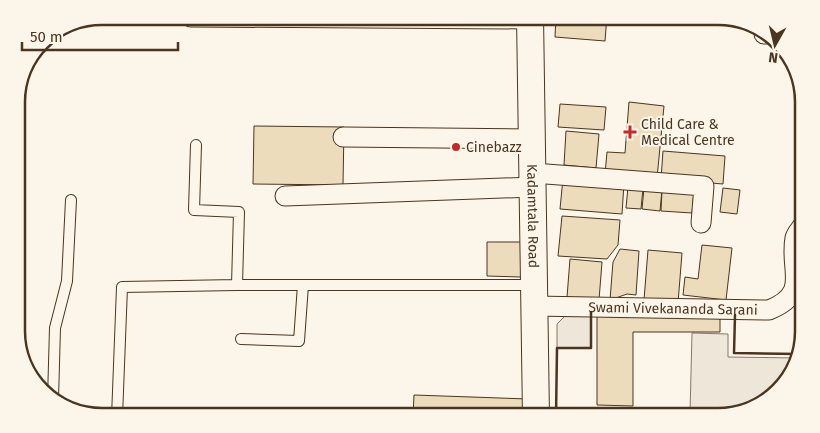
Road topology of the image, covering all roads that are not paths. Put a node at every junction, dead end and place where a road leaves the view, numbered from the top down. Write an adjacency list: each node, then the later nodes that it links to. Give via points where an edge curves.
1 (530, 25): 3 (main road, Kadamtala Road)
2 (343, 137): 3 (street)
3 (532, 139): 5 (main road, Kadamtala Road)
4 (196, 145): 12 (lane, via 194,210 239,212)
5 (533, 180): 6 (street); 8 (street, via 704,186); 14 (main road, Kadamtala Road)
6 (285, 196)
7 (71, 200): 16 (lane, via 67,281 55,328)
8 (701, 223)
9 (795, 236): 10 (street, Swami Vivekananda Sarani)
10 (795, 280)
11 (795, 280): 14 (street, Swami Vivekananda Sarani, via 793,293 786,302 769,310)
12 (237, 285): 13 (lane); 17 (lane, via 122,288)
13 (303, 285): 14 (lane); 15 (lane, via 299,341)
14 (534, 296): 18 (main road, Kadamtala Road)
15 (241, 339)
16 (53, 391)
17 (115, 408)
18 (536, 408)

